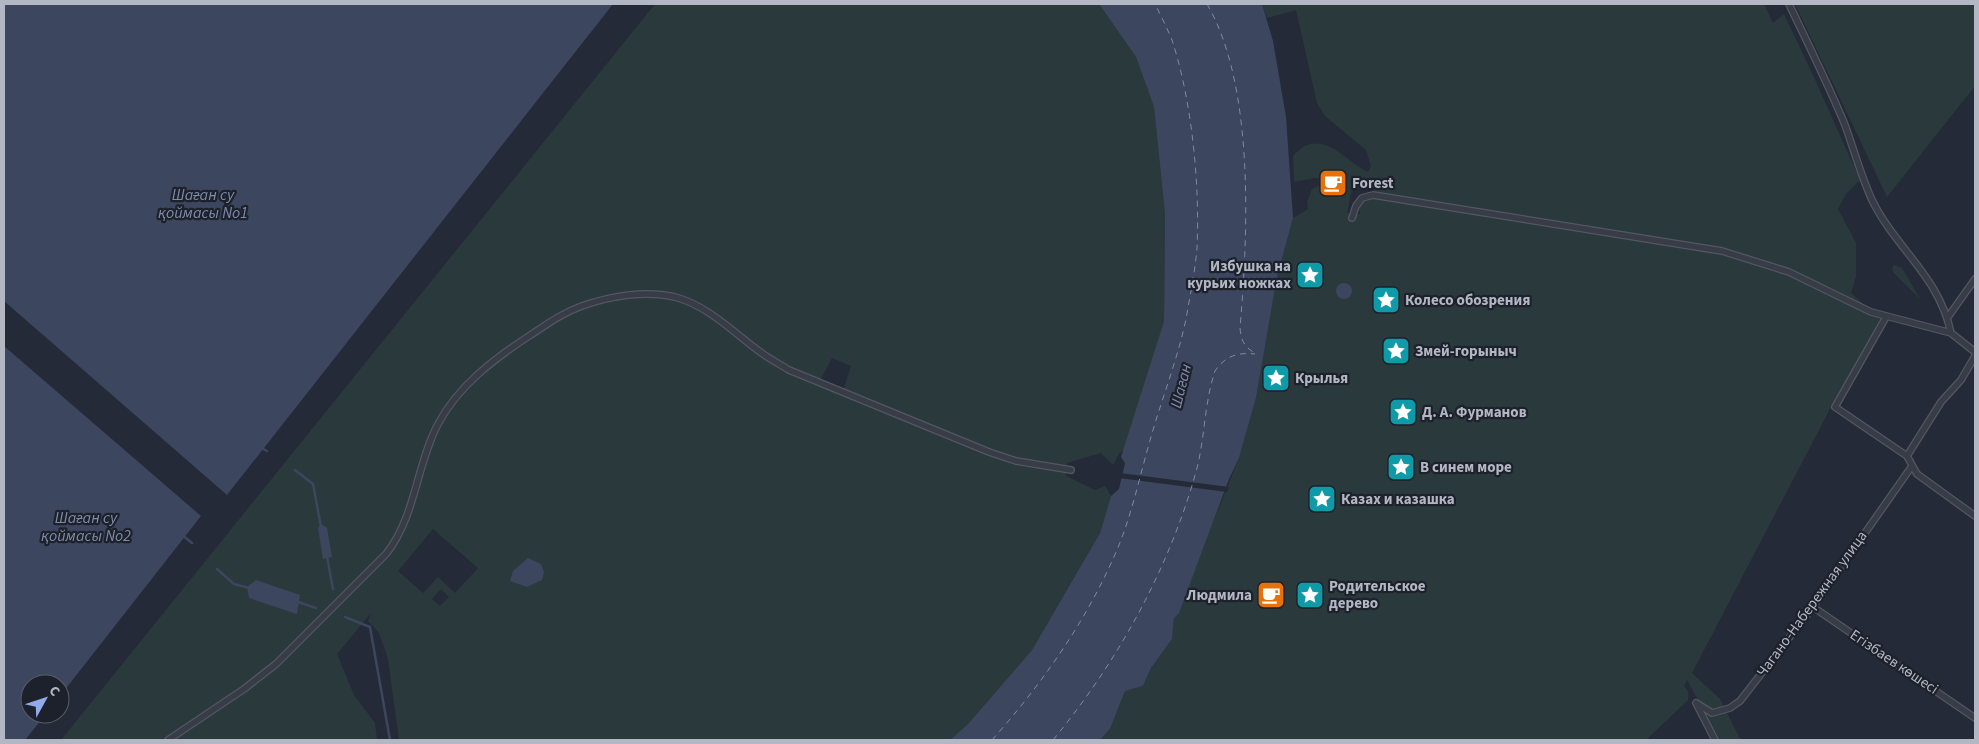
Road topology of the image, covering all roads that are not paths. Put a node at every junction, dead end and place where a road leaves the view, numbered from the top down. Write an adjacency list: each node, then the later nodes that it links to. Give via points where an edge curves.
1 (1789, 4): 5 (street, via 1828,85 1883,221 1926,275)
2 (1352, 218): 4 (street, via 1362,198 1373,195 1722,251 1789,272)
3 (1975, 279): 5 (street)
4 (1886, 317): 6 (street); 8 (street, via 1834,406)
5 (1948, 317): 6 (street)
6 (1951, 333): 7 (street)
7 (1975, 354): 8 (street, via 1961,380 1941,402)
8 (1907, 456): 9 (street)
9 (1912, 466): 11 (street, via 1917,474); 12 (street, Чагано-Набережная улица)
10 (1070, 470): 14 (street, via 1016,461 989,452 789,370 695,305 659,294 605,299 559,316 486,367 463,388 438,425 400,533 386,554 276,664)
11 (1975, 516)
12 (1813, 607): 13 (street, Егізбаев көшесі); 15 (street, Чагано-Набережная улица, via 1740,702 1712,713 1696,704)
13 (1975, 718)
14 (168, 740)
15 (1715, 740)

